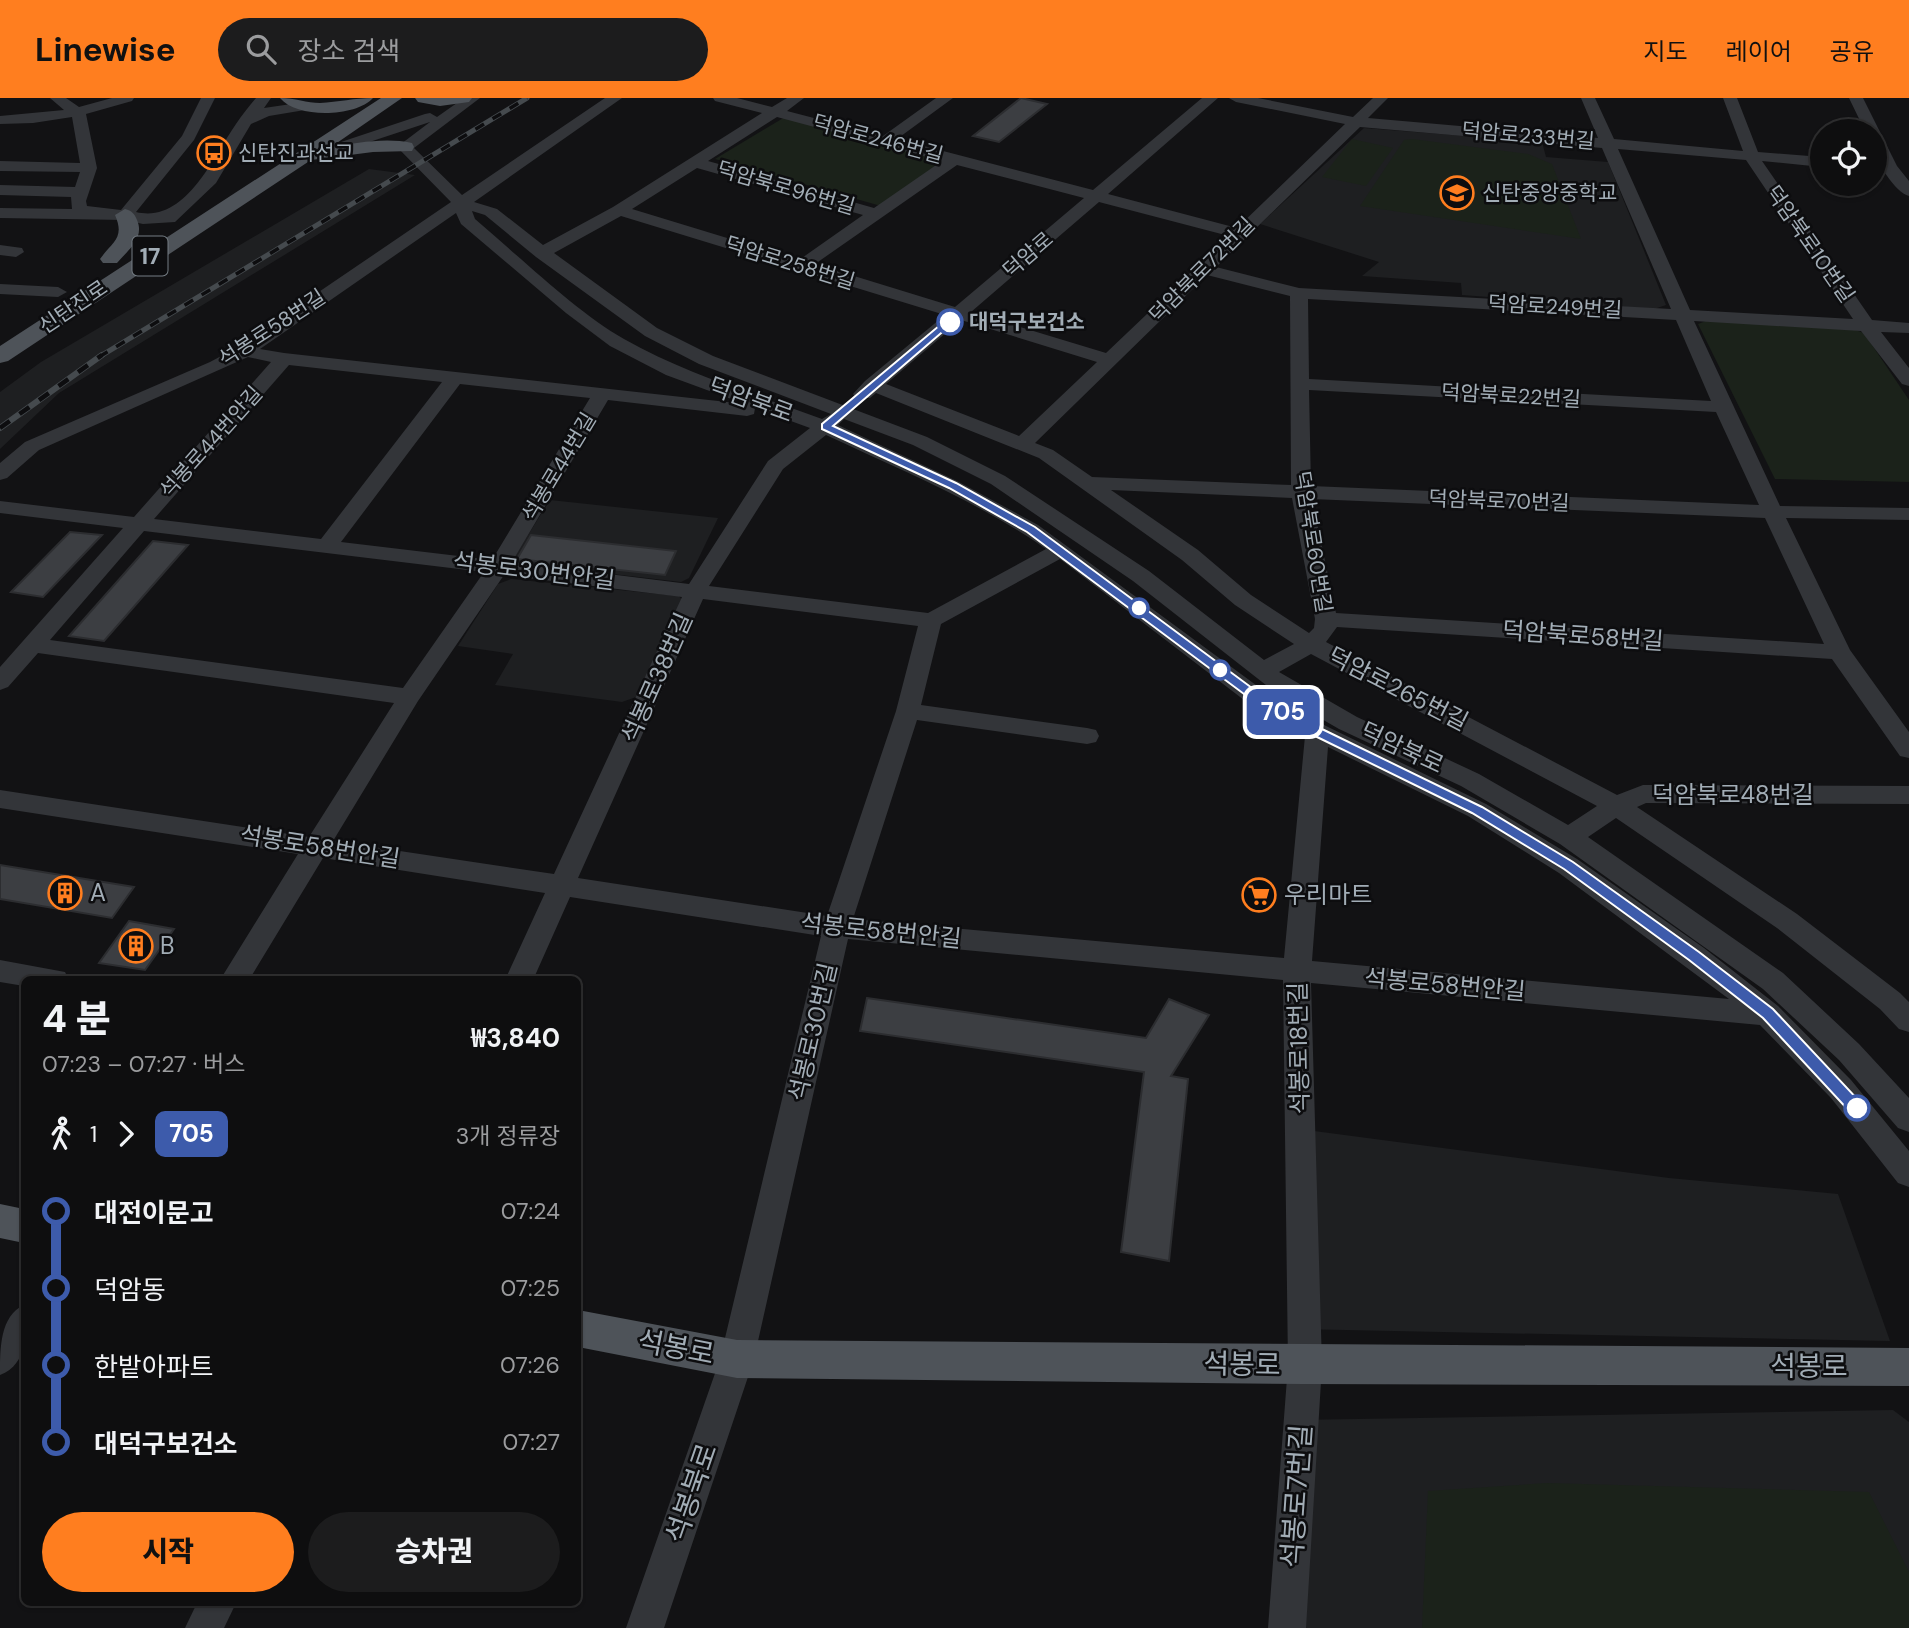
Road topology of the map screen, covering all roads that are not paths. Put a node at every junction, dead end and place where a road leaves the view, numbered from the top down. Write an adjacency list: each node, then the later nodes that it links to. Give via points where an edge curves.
1 (127, 98): 21 (street)
2 (208, 98): 50 (street, via 188,137)
3 (264, 98): 25 (street)
4 (366, 98): 19 (main road, via 328,108); 51 (main road, 신탄진로 / 17)
5 (393, 98): 33 (main road, 신탄진로 / 17)
6 (425, 98): 18 (main road)
7 (615, 98): 44 (street, 석봉로58번길)
8 (720, 98): 20 (street, 덕암로246번길)
9 (797, 98): 20 (street, 덕암북로96번길)
10 (946, 98): 27 (street)
11 (1211, 98): 43 (street, 덕암로)
12 (1236, 98): 24 (street, 덕암로233번길)
13 (1381, 98): 24 (street, 덕암북로72번길)
14 (1588, 98): 28 (street)
15 (1730, 98): 32 (street, 덕암북로10번길)
16 (1856, 98): 22 (street)
17 (60, 99): 21 (street)
18 (466, 101): 29 (street); 30 (street)
19 (297, 102): 25 (street)
20 (775, 112): 27 (street, 덕암로246번길); 36 (street, 덕암북로96번길)
21 (79, 114): 23 (street); 37 (street)
22 (1866, 119)
23 (8, 120): 26 (street)
24 (1357, 122): 28 (street, 덕암로233번길); 52 (street, 덕암북로72번길)
25 (243, 124): 45 (street, via 210,180)
26 (0, 134)
27 (885, 141): 34 (street, 덕암로246번길)
28 (1608, 143): 32 (street, 덕암로233번길); 61 (street)
29 (405, 147): 30 (main road); 44 (street, 덕암북로)
30 (325, 152): 33 (main road)
31 (0, 156): 37 (street)
32 (1751, 156): 35 (street, 덕암로233번길); 62 (street, 덕암북로10번길)
33 (301, 157): 66 (main road, 신탄진로 / 17)
34 (955, 159): 43 (street, 덕암로246번길); 49 (street, 덕암로246번길)
35 (1810, 161)
36 (694, 162): 46 (street, 덕암북로96번길); 49 (street, 덕암북로96번길)
37 (88, 163): 38 (street); 42 (street)
38 (0, 166)
39 (1887, 171): 41 (street)
40 (0, 190): 42 (street)
41 (1909, 191)
42 (80, 192): 48 (street, via 80,209)
43 (1096, 196): 52 (street); 60 (street, 덕암로)
44 (461, 203): 53 (street, 덕암북로, via 491,212); 65 (street, 석봉로58번길); 75 (street, 덕암북로, via 467,221 616,342 673,371)
45 (181, 209): 50 (street, via 154,219); 51 (street)
46 (619, 210): 53 (street, 덕암북로96번길); 55 (street, 덕암로258번길)
47 (0, 213): 48 (street)
48 (94, 214): 50 (street)
49 (877, 214): 55 (street, 덕암로246번길)
50 (125, 215): 54 (main road, via 129,236)
51 (153, 232): 54 (main road, 신탄진로 / 17)
52 (1238, 233): 56 (street, 덕암북로72번길)
53 (542, 253): 76 (street, 덕암북로, via 651,332 706,360 807,400)
54 (110, 259): 58 (main road, 신탄진로 / 17)
55 (800, 267): 60 (street, 덕암로258번길)
56 (1203, 269): 59 (street, 덕암로249번길); 68 (street, 덕암북로72번길)
57 (0, 289): 58 (street)
58 (58, 292): 64 (main road, 신탄진로 / 17)
59 (1299, 293): 61 (street, 덕암로249번길); 71 (street, 덕암북로60번길)
60 (961, 313): 68 (street, 덕암로258번길); 72 (street, 덕암로)
61 (1681, 313): 62 (street, 덕암로249번길); 74 (street)
62 (1866, 325): 63 (street, 덕암로249번길); 70 (street, 덕암북로10번길)
63 (1909, 328)
64 (0, 332)
65 (244, 351): 67 (street, 석봉로44번안길); 78 (street, 석봉로58번길, via 32,446)
66 (0, 356)
67 (285, 359): 69 (street, 석봉로44번안길); 84 (street, 석봉로44번안길)
68 (1111, 360): 77 (street, 덕암북로72번길)
69 (455, 378): 73 (street, 석봉로44번안길); 85 (street)
70 (1909, 380)
71 (1298, 384): 74 (street, 덕암북로22번길); 80 (street, 덕암북로60번길)
72 (873, 385): 76 (street, 덕암로); 77 (street, 덕암로265번길)
73 (603, 393): 75 (street, 석봉로44번길); 87 (street, 석봉로44번길)
74 (1723, 407): 82 (street)
75 (790, 415): 76 (street, 덕암북로)
76 (835, 419): 86 (street, 덕암북로); 88 (street, 석봉로38번길, via 775,466); 94 (street, 덕암북로, via 920,441 998,480 1141,576)
77 (1023, 443): 79 (street, 덕암로265번길)
78 (0, 474)
79 (1089, 482): 80 (street, 덕암북로70번길); 91 (street, 덕암로265번길, via 1243,600)
80 (1301, 493): 82 (street, 덕암북로70번길); 89 (street, 덕암북로60번길)
81 (0, 507): 84 (street, 석봉로30번안길)
82 (1773, 512): 83 (street, 덕암북로70번길); 93 (street)
83 (1909, 514)
84 (138, 524): 85 (street, 석봉로30번안길); 92 (street)
85 (327, 546): 87 (street, 석봉로30번안길)
86 (1061, 550): 90 (street); 98 (street, 덕암북로, via 1252,694)
87 (498, 568): 88 (street, 석봉로30번안길); 96 (street, 석봉로44번길)
88 (696, 590): 90 (street, 석봉로30번안길); 106 (street, 석봉로38번길)
89 (1326, 619): 91 (street, 덕암북로60번길, via 1325,630); 93 (street, 덕암북로58번길)
90 (931, 620): 97 (street, 석봉로30번길)
91 (1311, 644): 94 (street, 덕암북로60번길); 103 (street, 덕암로265번길)
92 (34, 645): 95 (street); 96 (street)
93 (1839, 652): 100 (street)
94 (1262, 671): 104 (street, 덕암북로, via 1348,723 1470,780)
95 (0, 682)
96 (409, 697): 105 (street, 석봉로44번길)
97 (908, 711): 99 (street); 107 (street, 석봉로30번길)
98 (1317, 732): 109 (street, 석봉로18번길); 113 (street, 덕암북로, via 1477,810 1568,866)
99 (1087, 736)
100 (1909, 750)
101 (1909, 795): 103 (street, 덕암북로48번길, via 1643,794)
102 (0, 799): 105 (street, 석봉로58번안길)
103 (1616, 805): 104 (street, 덕암북로48번길); 114 (street, 덕암로265번길, via 1787,921)
104 (1569, 836): 115 (street, 덕암북로, via 1773,981 1849,1052)
105 (316, 846): 106 (street, 석봉로58번안길); 111 (street, 석봉로44번길)
106 (564, 884): 107 (street, 석봉로58번안길); 112 (street, 석봉로38번길)
107 (837, 928): 109 (street, 석봉로58번안길); 122 (street, 석봉로30번길)
108 (0, 971): 110 (street)
109 (1297, 971): 113 (street, 석봉로58번안길); 123 (street, 석봉로18번길)
110 (31, 976)
111 (236, 976)
112 (521, 976)
113 (1768, 1014): 116 (street, 덕암북로, via 1842,1089)
114 (1909, 1021)
115 (1909, 1119)
116 (1909, 1174)
117 (0, 1221): 118 (main road)
118 (21, 1225)
119 (21, 1325): 121 (street)
120 (581, 1330): 122 (main road, 석봉로)
121 (0, 1359)
122 (737, 1359): 123 (main road, 석봉로); 127 (street, 석봉북로)
123 (1305, 1365): 124 (main road, 석봉로); 128 (street, 석봉로7번길)
124 (1909, 1367)
125 (215, 1606): 126 (street)
126 (204, 1628)
127 (645, 1628)
128 (1287, 1628)

